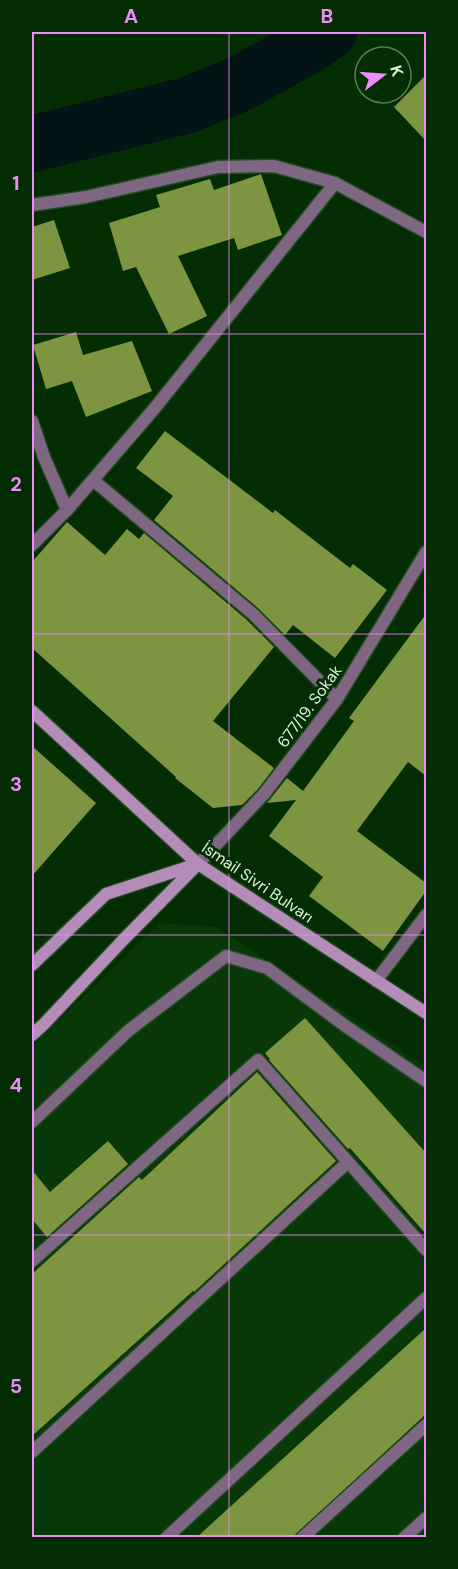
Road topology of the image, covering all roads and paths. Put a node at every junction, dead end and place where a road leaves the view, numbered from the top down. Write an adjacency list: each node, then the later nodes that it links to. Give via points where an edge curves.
1 (335, 183): 2 (street, via 274,166 218,167); 3 (street); 5 (street)
2 (32, 205)
3 (426, 232)
4 (32, 421): 6 (street)
5 (93, 480): 6 (street); 9 (street, via 253,614)
6 (67, 510): 7 (street)
7 (32, 545)
8 (426, 552): 9 (street, 677/19. Sokak)
9 (337, 699): 11 (street, 677/19. Sokak, via 264,794)
10 (32, 711): 11 (main road, İsmail Sivri Bulvarı)
11 (198, 864): 13 (main road, 677/19. Sokak, via 106,894); 14 (main road, İsmail Sivri Bulvarı); 16 (main road, 677/19. Sokak)
12 (426, 915): 14 (street)
13 (32, 965)
14 (376, 981): 15 (main road, İsmail Sivri Bulvarı)
15 (426, 1013)
16 (32, 1035)
17 (426, 1081): 18 (street, via 267,968 226,956 128,1031)
18 (32, 1122)
19 (348, 1162): 20 (street); 21 (street, via 258,1060); 24 (street)
20 (426, 1250)
21 (32, 1261)
22 (426, 1298): 26 (street)
23 (426, 1425): 27 (street)
24 (32, 1452)
25 (426, 1518): 28 (street)
26 (166, 1538)
27 (302, 1538)
28 (404, 1538)

